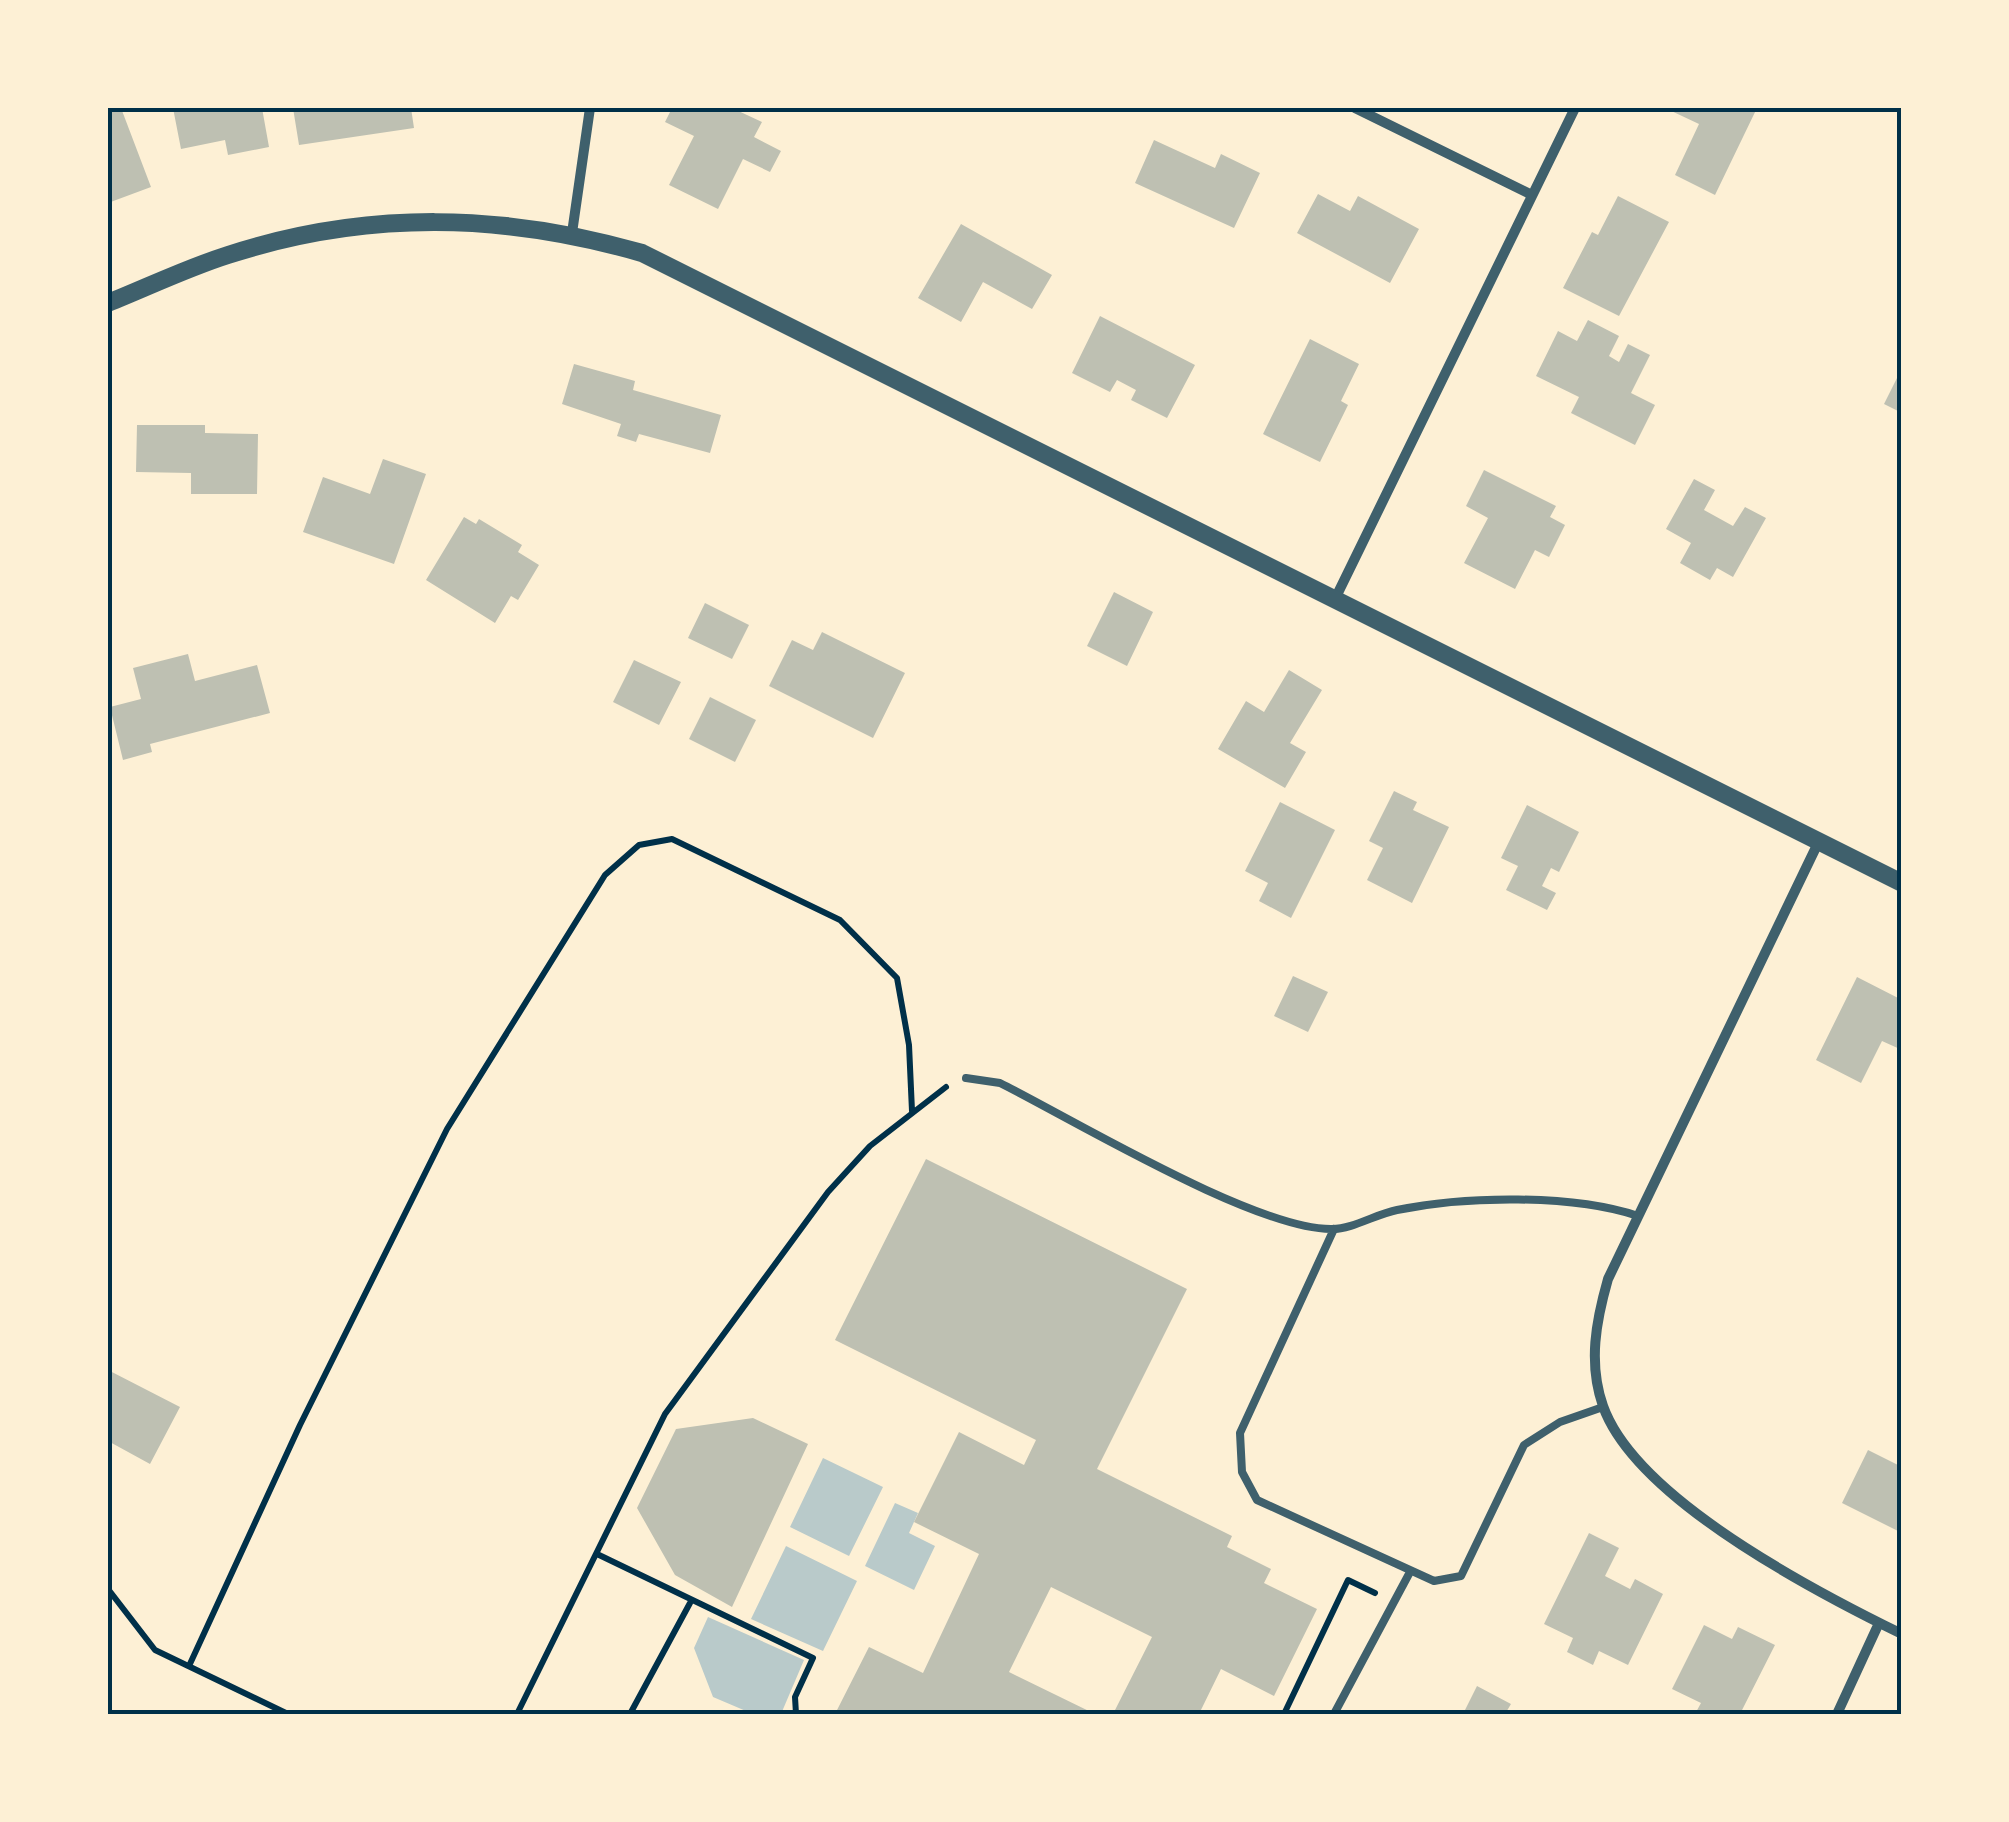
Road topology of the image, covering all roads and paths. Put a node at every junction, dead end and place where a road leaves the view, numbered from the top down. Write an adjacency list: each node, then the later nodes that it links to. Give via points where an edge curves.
1 (590, 108): 5 (street)
2 (1354, 108): 4 (street)
3 (1576, 108): 4 (street)
4 (1532, 195): 7 (street)
5 (572, 233): 6 (street, via 435,220 318,230 224,256); 7 (street, via 708,282)
6 (108, 303)
7 (1336, 599): 8 (street)
8 (1820, 841): 9 (street); 12 (street)
9 (1902, 882)
10 (966, 1078): 11 (path); 13 (lane, via 1000,1083 1235,1202 1292,1224)
11 (912, 1110): 15 (path, via 828,1192 665,1414); 22 (path, via 898,978 840,920 672,839 639,845 605,874 448,1129 300,1424)
12 (1638, 1216): 13 (lane, via 1602,1204 1498,1202 1398,1210); 14 (street, via 1596,1323 1595,1367)
13 (1334, 1229): 16 (lane, via 1240,1433 1242,1472 1257,1500)
14 (1604, 1408): 16 (lane, via 1560,1422 1524,1445 1461,1576 1434,1581); 20 (street, via 1626,1448 1662,1486 1778,1568)
15 (597, 1554): 18 (path); 24 (path)
16 (1410, 1572): 19 (lane)
17 (108, 1589): 22 (path, via 155,1650)
18 (690, 1602): 25 (path); 26 (path, via 813,1658 795,1697)
19 (1393, 1602): 27 (path, via 1348,1580); 28 (lane)
20 (1879, 1623): 21 (street); 29 (street)
21 (1902, 1634)
22 (189, 1666): 23 (path)
23 (288, 1714)
24 (518, 1714)
25 (630, 1714)
26 (796, 1714)
27 (1284, 1714)
28 (1334, 1714)
29 (1837, 1714)

